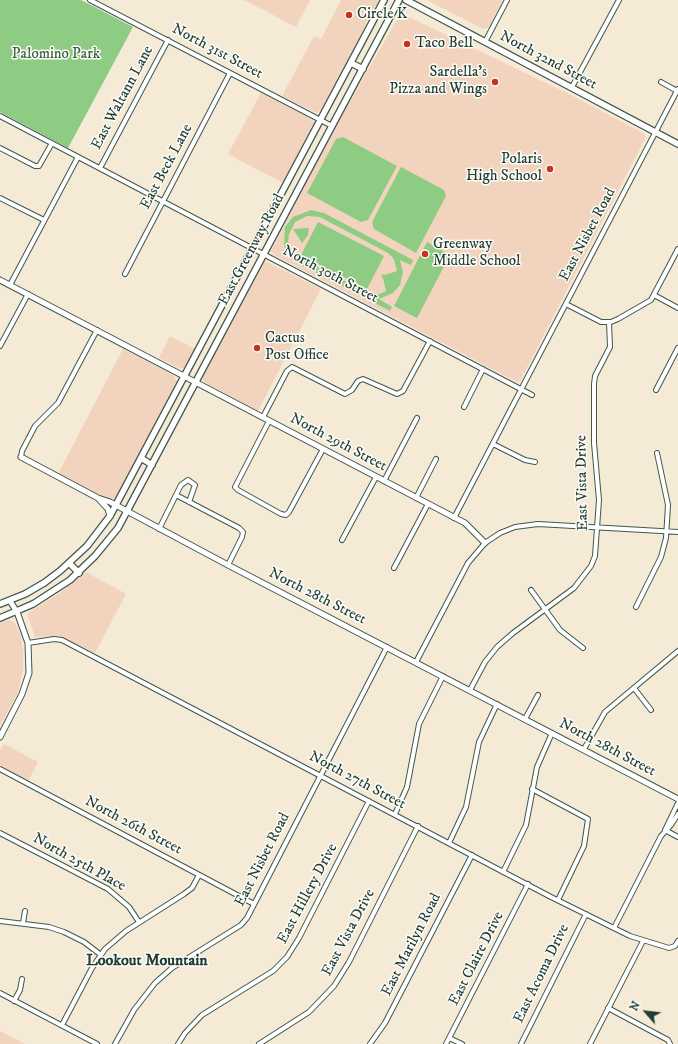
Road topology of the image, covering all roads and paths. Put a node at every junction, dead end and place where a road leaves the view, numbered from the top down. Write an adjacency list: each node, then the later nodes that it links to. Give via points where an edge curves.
1 (90, 0): 7 (street, North 31st Street)
2 (384, 0): 9 (main road, East Greenway Road)
3 (399, 0): 10 (main road, East Greenway Road)
4 (406, 0): 8 (main road, North 32nd Street)
5 (507, 0): 8 (street)
6 (619, 0): 13 (street)
7 (168, 40): 11 (street, North 31st Street); 23 (street, East Waltann Lane)
8 (485, 42): 13 (main road, North 32nd Street)
9 (351, 63): 10 (main road); 16 (main road, East Greenway Road)
10 (363, 69): 17 (main road, East Greenway Road)
11 (230, 72): 16 (street, North 31st Street); 25 (street, East Beck Lane)
12 (661, 82): 14 (street, East Nisbet Road)
13 (572, 88): 18 (main road, North 32nd Street)
14 (678, 90): 18 (street, East Nisbet Road)
15 (0, 116): 19 (street, North 30th Street)
16 (321, 120): 17 (street, North 31st Street); 27 (main road, East Greenway Road)
17 (332, 126): 29 (main road, East Greenway Road)
18 (655, 132): 20 (main road, North 32nd Street); 35 (street, East Nisbet Road)
19 (52, 143): 21 (street, via 39,166); 22 (street, North 30th Street)
20 (678, 144)
21 (0, 148)
22 (78, 157): 23 (street, North 30th Street); 26 (street)
23 (100, 168): 25 (street, North 30th Street)
24 (0, 198): 26 (street)
25 (163, 200): 27 (street, North 30th Street); 30 (street, East Beck Lane)
26 (44, 220): 32 (street)
27 (253, 248): 29 (street, North 30th Street); 43 (main road, East Greenway Road)
28 (678, 249): 34 (street)
29 (264, 254): 39 (street, North 30th Street); 44 (main road, East Greenway Road)
30 (124, 274)
31 (0, 280): 32 (street, North 29th Street)
32 (10, 285): 33 (street, North 29th Street)
33 (28, 294): 38 (street, North 29th Street); 40 (street)
34 (654, 295): 36 (street); 37 (street, via 646,303)
35 (566, 304): 37 (street, via 596,320); 45 (street, East Nisbet Road)
36 (678, 308)
37 (609, 322): 71 (street, East Vista Drive, via 610,347 595,376 594,384 594,443 599,491)
38 (97, 330): 43 (street, North 29th Street); 55 (street, via 58,403 35,426)
39 (430, 341): 42 (street, North 30th Street); 49 (street, via 403,391 397,394 363,379 345,394 292,367 286,371)
40 (0, 346)
41 (678, 348): 46 (street)
42 (483, 369): 45 (street, North 30th Street); 48 (street)
43 (184, 376): 44 (street, North 29th Street); 56 (main road, East Greenway Road)
44 (196, 382): 49 (street, North 29th Street); 59 (main road, East Greenway Road)
45 (521, 389): 47 (street); 52 (street, East Nisbet Road)
46 (656, 390)
47 (532, 395)
48 (464, 407)
49 (263, 417): 51 (street, North 29th Street)
50 (417, 418): 61 (street)
51 (269, 421): 53 (street, North 29th Street); 53 (street, via 234,487 281,514 286,515)
52 (493, 444): 58 (street, via 525,460); 70 (street, East Nisbet Road)
53 (323, 449): 60 (street, North 29th Street)
54 (657, 453): 73 (street, via 668,505)
55 (21, 456): 63 (street, North 28th Street)
56 (141, 458): 59 (main road); 67 (main road, East Greenway Road)
57 (436, 459): 64 (street)
58 (535, 462)
59 (152, 465): 68 (main road, East Greenway Road)
60 (376, 477): 61 (street, North 29th Street); 75 (street)
61 (384, 481): 64 (street, North 29th Street)
62 (176, 495): 65 (street); 65 (street, via 185,481 192,482 195,489); 72 (street)
63 (98, 498): 67 (street, North 28th Street); 69 (street, North 28th Street, via 108,509)
64 (416, 498): 66 (street, North 29th Street)
65 (189, 502): 78 (street, via 243,532)
66 (428, 504): 70 (street, North 29th Street); 79 (street)
67 (116, 505): 68 (street, North 28th Street); 69 (main road, East Greenway Road)
68 (127, 512): 72 (street, North 28th Street); 80 (main road, East Greenway Road, via 109,540)
69 (110, 516): 77 (main road, East Greenway Road, via 87,546)
70 (454, 518): 76 (street, North 29th Street, via 470,527)
71 (597, 527): 73 (street); 76 (street, via 531,524 507,530); 85 (street, East Vista Drive, via 595,556 587,573 574,588)
72 (159, 529): 78 (street, North 28th Street)
73 (666, 531): 74 (street); 84 (street, via 661,557)
74 (678, 532)
75 (342, 540)
76 (485, 543): 92 (street, via 464,570)
77 (69, 563): 80 (main road); 82 (main road, East Greenway Road, via 44,583)
78 (228, 566): 89 (street, North 28th Street)
79 (394, 568)
80 (79, 573): 86 (main road, East Greenway Road, via 52,594)
81 (531, 590): 85 (street)
82 (10, 601): 83 (main road, East Greenway Road); 86 (street)
83 (0, 604)
84 (636, 607)
85 (546, 609): 90 (street, via 563,633); 95 (street, East Vista Drive, via 497,647 485,662)
86 (17, 612): 87 (main road, East Greenway Road); 88 (street)
87 (0, 618)
88 (28, 643): 101 (street, via 30,658 27,684); 104 (street, North 27th Street, via 62,640)
89 (387, 647): 92 (street, North 28th Street); 104 (street, East Nisbet Road)
90 (583, 648)
91 (678, 651): 94 (street)
92 (416, 662): 93 (street, North 28th Street)
93 (443, 676): 95 (street, North 28th Street); 109 (street, via 419,724 407,787)
94 (634, 688): 98 (street); 102 (street, via 605,712)
95 (470, 690): 97 (street, North 28th Street)
96 (538, 694): 99 (street)
97 (497, 704): 99 (street, North 28th Street); 115 (street, via 479,742 466,807)
98 (651, 710)
99 (525, 719): 100 (street, North 28th Street)
100 (552, 733): 102 (street, North 28th Street); 105 (street, via 540,756)
101 (0, 737)
102 (584, 749): 106 (street, North 28th Street)
103 (0, 769): 118 (street, North 26th Street)
104 (320, 776): 107 (street, North 27th Street); 121 (street, East Nisbet Road)
105 (532, 789): 117 (street, via 526,825); 120 (street, East Acoma Drive, via 588,819 584,846)
106 (678, 799)
107 (370, 801): 109 (street, North 27th Street); 139 (street, East Hillery Drive, via 300,938 287,957 273,971 202,1015)
108 (678, 803): 112 (street)
109 (395, 814): 111 (street, North 27th Street)
110 (678, 814): 112 (street)
111 (418, 826): 115 (street, North 27th Street); 140 (street, East Vista Drive, via 349,962 334,986 309,1012)
112 (665, 830): 114 (street); 127 (street)
113 (0, 833): 125 (street, North 25th Place, via 115,894 130,907)
114 (678, 837)
115 (449, 843): 116 (street, North 27th Street)
116 (472, 855): 117 (street, North 27th Street); 141 (street, East Marilyn Road, via 385,1023)
117 (503, 872): 119 (street, North 27th Street)
118 (199, 875): 121 (street, North 26th Street); 125 (street, via 192,888)
119 (528, 884): 120 (street, North 27th Street); 136 (street, East Claire Drive)
120 (558, 900): 123 (street, North 27th Street)
121 (254, 904): 138 (street, East Nisbet Road, via 241,925 172,968 155,983 136,1006)
122 (24, 911): 126 (street)
123 (586, 914): 127 (street, North 27th Street); 144 (street, East Acoma Drive)
124 (0, 920): 126 (street)
125 (139, 922): 130 (street, via 115,940)
126 (24, 923): 130 (street, via 64,932 84,942)
127 (614, 928): 128 (street, North 27th Street)
128 (643, 941): 129 (street, North 27th Street, via 669,948 675,946); 134 (street)
129 (678, 941)
130 (101, 955): 135 (street)
131 (22, 979): 133 (street)
132 (0, 993): 133 (street)
133 (14, 1001): 135 (street)
134 (608, 1008): 145 (street); 146 (street, via 668,1040)
135 (62, 1025): 137 (street)
136 (450, 1038): 142 (street, East Claire Drive); 143 (street)
137 (97, 1044)
138 (115, 1044)
139 (178, 1044)
140 (259, 1044)
141 (370, 1044)
142 (446, 1044)
143 (462, 1044)
144 (521, 1044)
145 (590, 1044)
146 (670, 1044)

